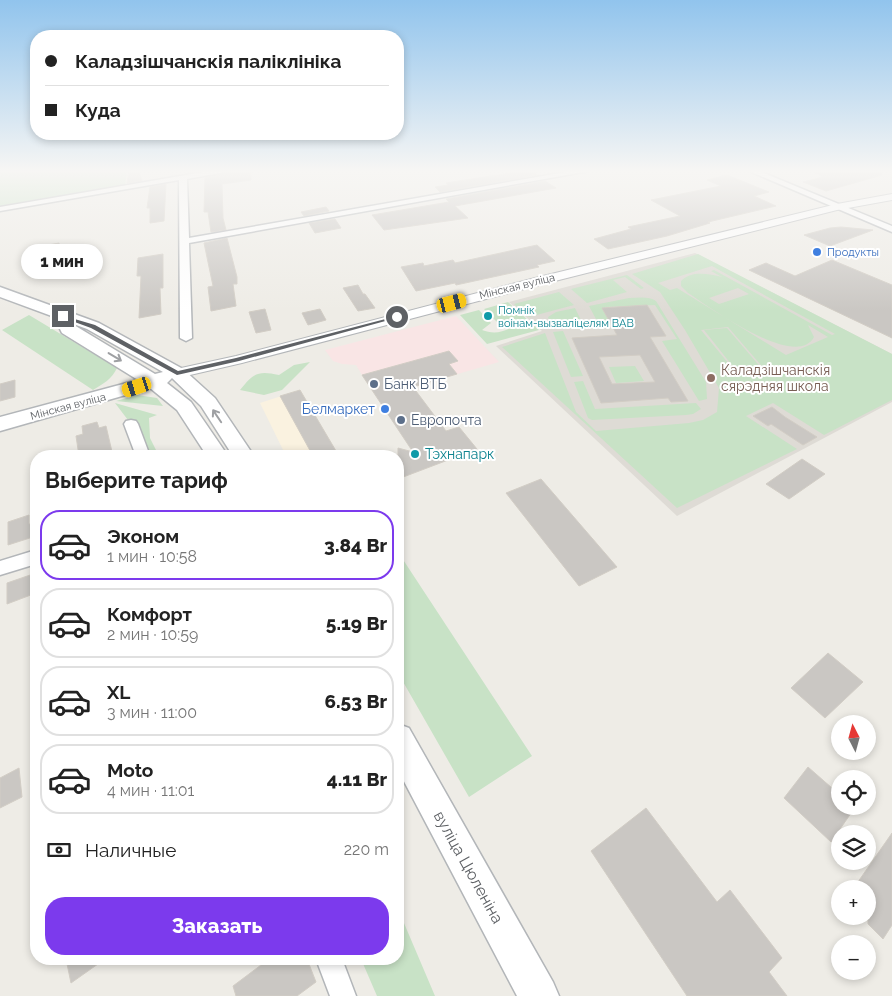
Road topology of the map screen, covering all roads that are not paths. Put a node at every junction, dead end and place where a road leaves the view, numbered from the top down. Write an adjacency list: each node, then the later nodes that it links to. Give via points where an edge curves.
1 (184, 217): 6 (street)
2 (320, 217): 6 (street)
3 (798, 217): 10 (street, Мінская вуліца)
4 (861, 217): 5 (street)
5 (892, 230)
6 (184, 241): 9 (street)
7 (0, 292): 8 (main road)
8 (32, 305): 10 (main road, via 93,326); 11 (main road, one-way to 11)
9 (186, 338)
10 (177, 373): 11 (main road, Мінская вуліца); 16 (main road, one-way to 10, via 208,402)
11 (153, 382): 12 (main road, Мінская вуліца); 15 (main road, via 184,406)
12 (0, 424)
13 (131, 424): 14 (street)
14 (140, 450)
15 (214, 450)
16 (240, 450)
17 (30, 558): 18 (street)
18 (0, 568)
19 (404, 750): 22 (main road, вуліца Цюленіна)
20 (330, 965): 21 (street)
21 (343, 996)
22 (538, 996)

